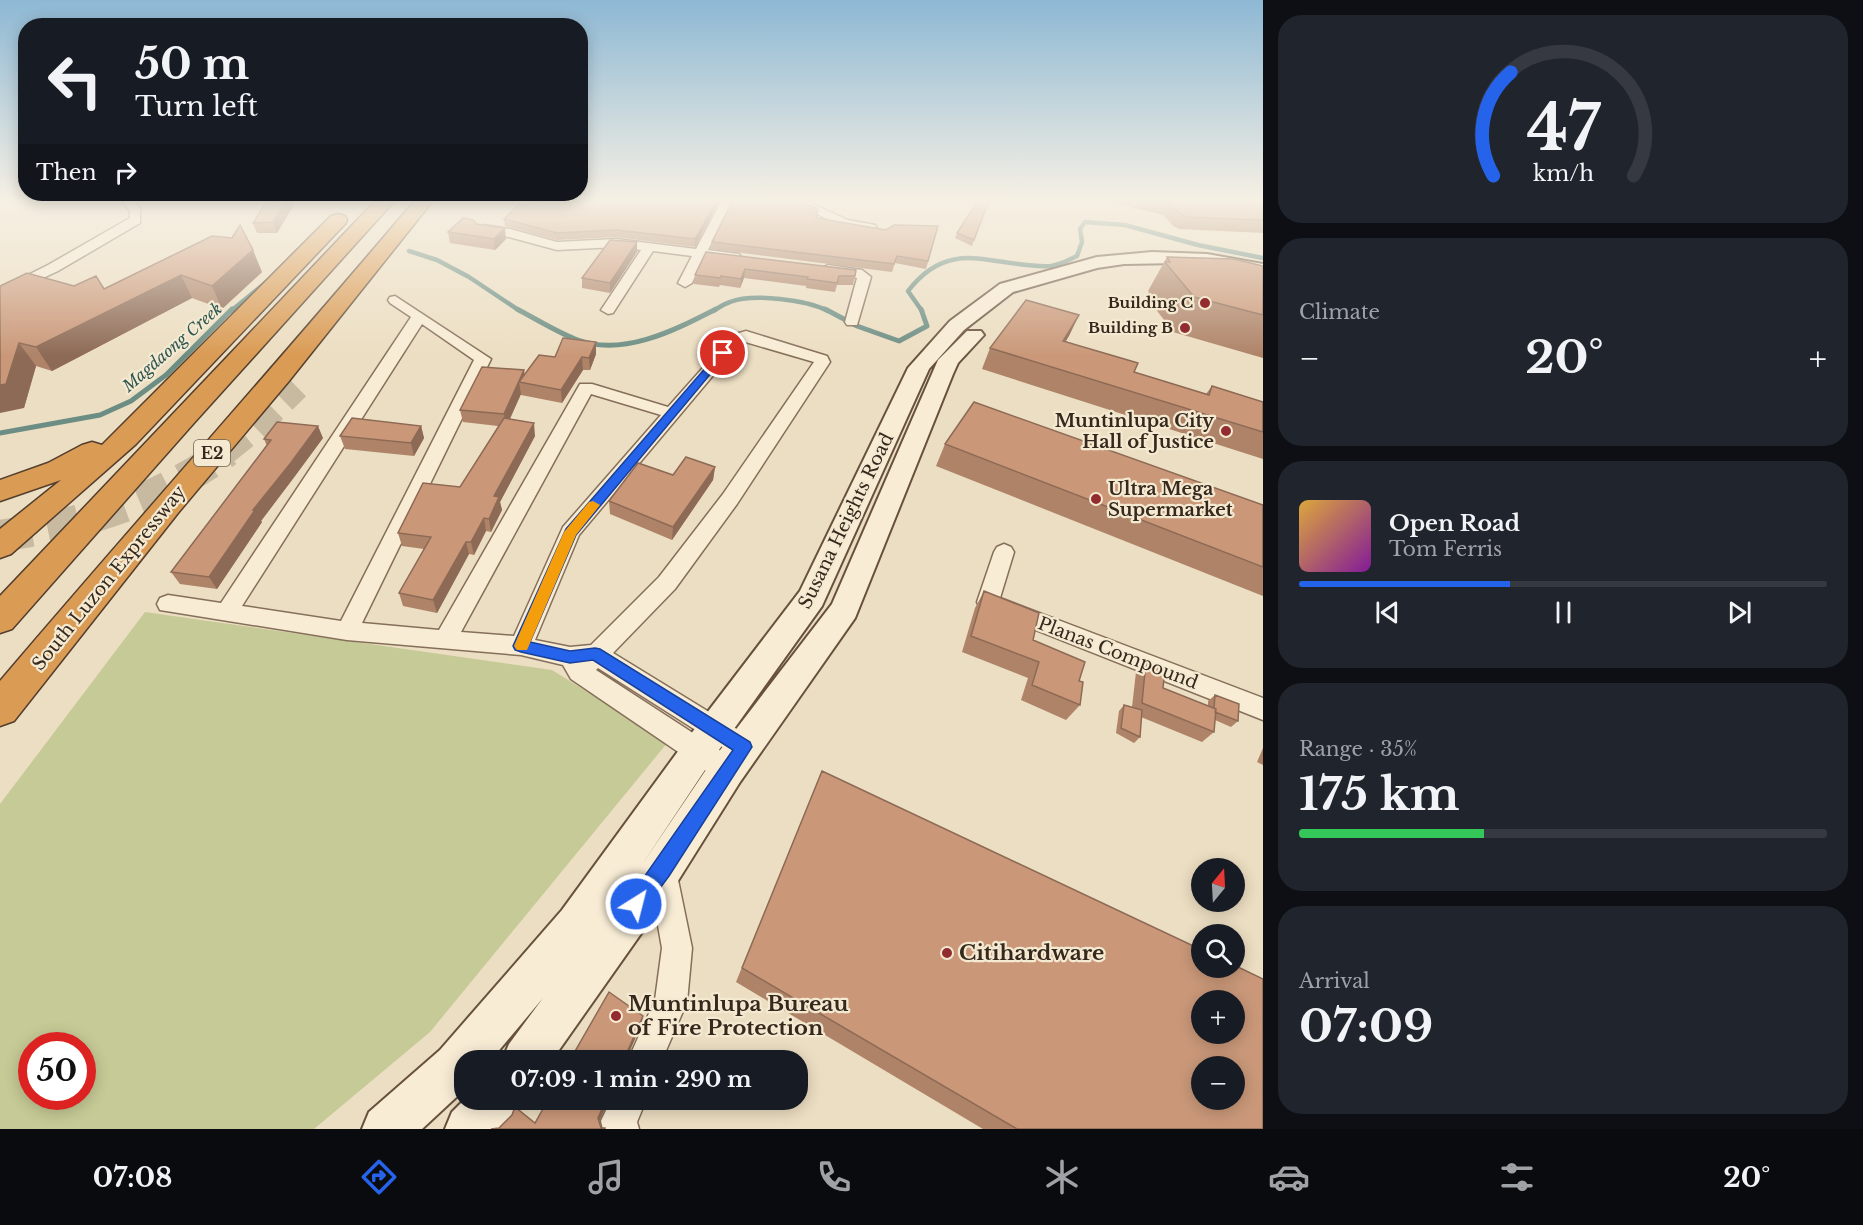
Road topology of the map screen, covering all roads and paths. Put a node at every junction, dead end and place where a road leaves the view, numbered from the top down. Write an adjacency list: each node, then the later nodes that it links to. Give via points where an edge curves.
1 (83, 251): 14 (street)
2 (308, 251): 20 (highway)
3 (339, 251): 27 (highway, E2)
4 (383, 251): 32 (highway, South Luzon Expressway / E2)
5 (402, 251): 19 (highway)
6 (647, 251): 16 (street)
7 (687, 251): 8 (street)
8 (700, 252): 9 (street); 13 (street)
9 (745, 258)
10 (812, 267): 18 (street, via 862,275)
11 (1263, 269): 34 (main road, Susana Heights Road, via 1185,258 1112,259 1004,289 981,306 918,368 812,598)
12 (1263, 278): 34 (main road, Susana Heights Road, via 1174,266 1126,269 1095,274 1018,298 998,310 950,360 942,374 844,610)
13 (685, 283)
14 (0, 294)
15 (395, 300): 17 (street)
16 (608, 310)
17 (419, 317): 26 (street); 28 (street, via 483,359)
18 (852, 322)
19 (297, 387)
20 (152, 412): 22 (highway, via 73,462); 23 (highway, via 90,471)
21 (671, 413): 29 (street, via 586,387); 30 (street, via 570,532); 31 (street, via 737,338 746,336 814,356 822,362 730,499 667,583)
22 (0, 491)
23 (0, 546)
24 (1004, 552): 33 (street, Planas Compound, via 988,602)
25 (168, 604): 26 (street)
26 (226, 613): 28 (street)
27 (0, 619)
28 (347, 631): 29 (street)
29 (446, 638): 30 (street)
30 (521, 646): 31 (street)
31 (581, 661): 34 (street)
32 (0, 709)
33 (1263, 709)
34 (722, 749): 35 (main road, Susana Heights Road); 40 (main road, Susana Heights Road, via 456,1066)
35 (662, 870): 36 (main road, Susana Heights Road); 37 (street, via 678,948 671,1002)
36 (532, 1050)
37 (649, 1050)
38 (487, 1110): 41 (main road)
39 (624, 1110): 42 (street, via 619,1121)
40 (386, 1129)
41 (469, 1129)
42 (621, 1129)

